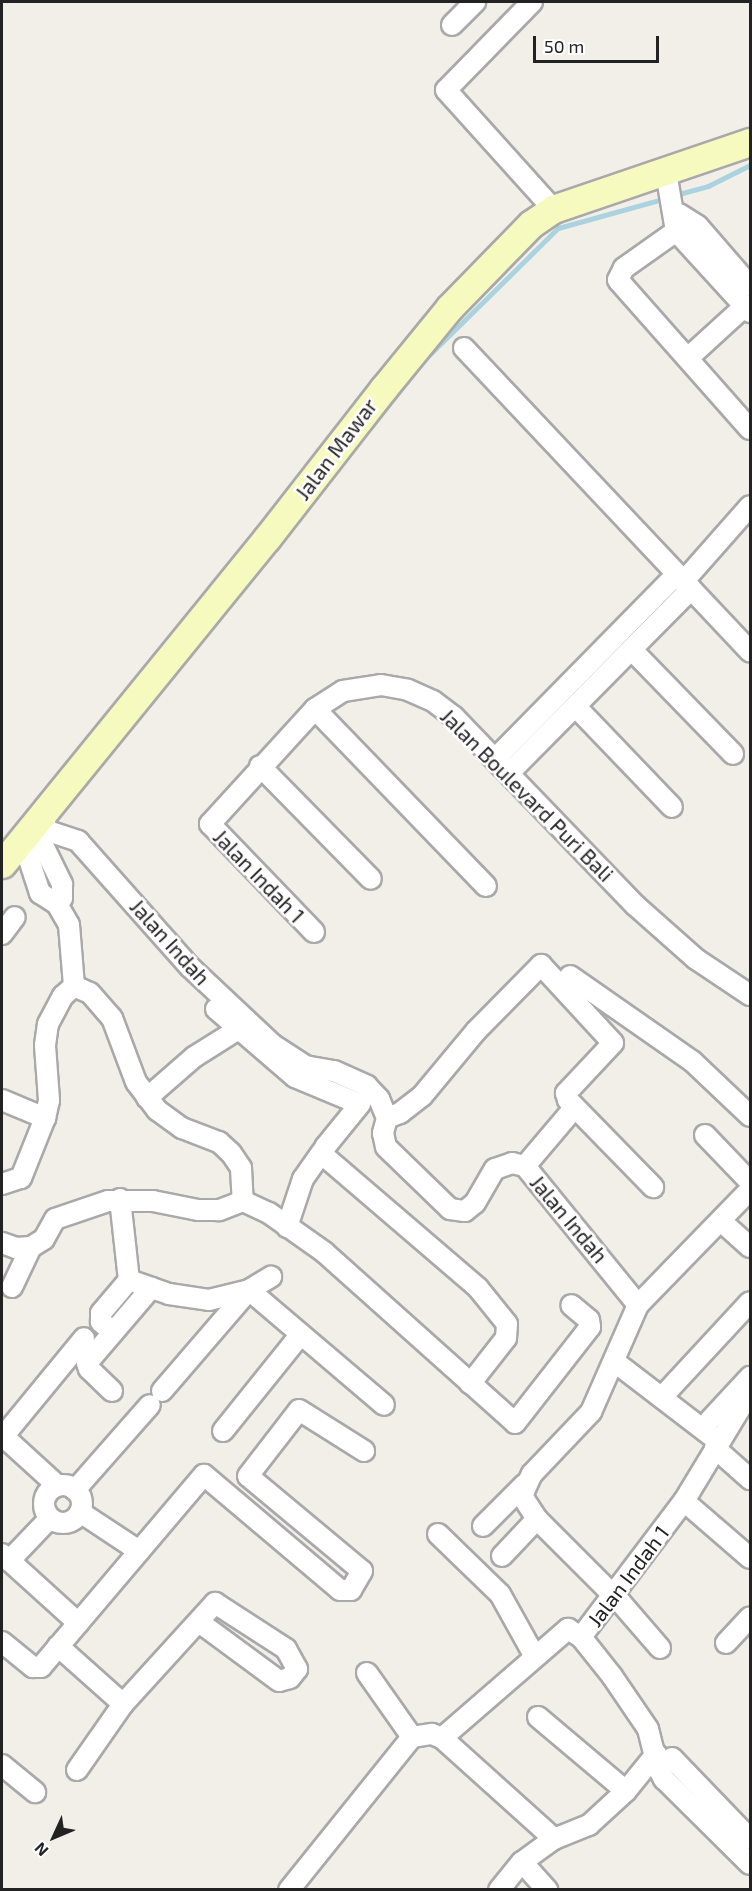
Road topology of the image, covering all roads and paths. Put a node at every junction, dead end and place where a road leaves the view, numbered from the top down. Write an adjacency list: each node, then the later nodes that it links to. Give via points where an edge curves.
1 (475, 2): 3 (street)
2 (532, 2): 6 (street, via 446,90)
3 (452, 26)
4 (750, 142): 5 (street, Jalan Mawar)
5 (671, 193): 6 (street, Jalan Mawar); 7 (street)
6 (553, 209): 25 (street, Jalan Mawar, via 531,224 450,308)
7 (683, 227): 8 (street, via 698,226); 9 (street); 11 (street, via 624,268 618,280)
8 (750, 286)
9 (748, 309): 11 (street)
10 (464, 348): 14 (street)
11 (688, 358): 12 (street)
12 (750, 429)
13 (750, 506): 14 (street)
14 (683, 582): 15 (street); 16 (street); 20 (street)
15 (747, 641)
16 (632, 650): 17 (street); 19 (street)
17 (577, 708): 22 (street); 23 (street)
18 (315, 709): 20 (street, Jalan Boulevard Puri Bali, via 343,691 381,685 408,690 433,701); 21 (street, Jalan Boulevard Puri Bali); 29 (street)
19 (733, 754)
20 (496, 758): 22 (street, Jalan Boulevard Puri Bali)
21 (260, 766): 24 (street, Jalan Boulevard Puri Bali); 27 (street)
22 (509, 773): 35 (street, Jalan Boulevard Puri Bali, via 634,905 696,959)
23 (672, 807)
24 (212, 818): 31 (street, Jalan Indah 1, via 212,831)
25 (33, 828): 26 (street, Jalan Mawar); 34 (street, via 40,893 57,904 69,925); 42 (street, Jalan Indah, via 78,841 190,967 273,1045 305,1066 334,1071 361,1082 379,1099)
26 (2, 864)
27 (371, 879)
28 (99, 884): 36 (street, via 106,887 180,974)
29 (486, 886)
30 (15, 917): 32 (street)
31 (314, 932)
32 (2, 934)
33 (570, 976): 40 (street, via 692,1061)
34 (74, 986): 37 (street, via 90,993 112,1018 136,1082); 41 (street, via 63,996 48,1024 45,1045 49,1100)
35 (750, 995)
36 (237, 1030): 37 (street, via 194,1057); 44 (street, via 295,1077 360,1104)
37 (147, 1098): 51 (street, via 168,1120 219,1142 231,1153 241,1168)
38 (2, 1100): 41 (street)
39 (575, 1107): 42 (street, via 566,1093 613,1043 541,965 476,1031 422,1096); 45 (street); 48 (street)
40 (749, 1113)
41 (45, 1118): 47 (street, via 21,1178)
42 (387, 1118): 45 (street, Jalan Indah, via 383,1133 386,1147 457,1212 475,1203 495,1169 512,1163)
43 (705, 1135): 46 (street)
44 (322, 1152): 53 (street, via 303,1179); 70 (street, via 447,1260 502,1314 506,1338)
45 (525, 1166): 64 (street, Jalan Indah)
46 (750, 1182)
47 (2, 1184)
48 (653, 1187)
49 (750, 1190): 52 (street)
50 (120, 1199): 51 (street, via 198,1210 219,1210); 55 (street, via 55,1220 44,1239); 58 (street)
51 (243, 1201): 53 (street)
52 (721, 1221): 56 (street); 64 (street)
53 (287, 1227): 70 (street, via 324,1252)
54 (2, 1243): 55 (street, via 16,1248)
55 (31, 1247): 59 (street)
56 (750, 1247)
57 (271, 1277): 61 (street)
58 (129, 1280): 60 (street); 65 (street, via 101,1313 101,1323)
59 (12, 1287)
60 (151, 1288): 61 (street, via 196,1300 226,1298); 65 (street)
61 (249, 1290): 66 (street); 83 (street, via 156,1398)
62 (750, 1302): 73 (street)
63 (571, 1305): 70 (street, via 589,1320 590,1327 517,1422)
64 (638, 1305): 68 (street, via 623,1334)
65 (113, 1332): 71 (street, via 87,1365)
66 (301, 1334): 74 (street); 76 (street)
67 (84, 1338): 77 (street)
68 (615, 1362): 73 (street); 82 (street, via 591,1412)
69 (750, 1377): 75 (street)
70 (470, 1384)
71 (112, 1390)
72 (750, 1392): 78 (street, Jalan Indah 1)
73 (662, 1397): 78 (street)
74 (384, 1405)
75 (710, 1420)
76 (223, 1431)
77 (2, 1437): 83 (street)
78 (717, 1444): 81 (street); 85 (street, Jalan Indah 1)
79 (364, 1451): 80 (street, via 299,1410)
80 (248, 1476): 84 (street); 84 (street, via 362,1571 351,1590 340,1590)
81 (750, 1479)
82 (525, 1484): 88 (street, via 522,1496); 89 (street)
83 (66, 1488): 86 (street, via 80,1497); 87 (street, via 44,1500)
84 (230, 1498): 91 (street, via 204,1475)
85 (684, 1501): 94 (street); 95 (street, Jalan Indah 1)
86 (80, 1512): 87 (street, via 67,1523); 91 (street)
87 (50, 1518): 93 (street)
88 (537, 1519): 92 (street); 95 (street)
89 (483, 1526)
90 (438, 1534): 104 (street, via 500,1594)
91 (139, 1551): 98 (street)
92 (502, 1556)
93 (5, 1557): 98 (street)
94 (750, 1558)
95 (613, 1595): 99 (street, Jalan Indah 1); 103 (street)
96 (750, 1617): 101 (street)
97 (199, 1622): 97 (street, via 279,1681 290,1678 297,1669 286,1649 219,1602 211,1605); 106 (street)
98 (78, 1623): 102 (street)
99 (581, 1637): 104 (street, via 571,1629 564,1630); 110 (street, Jalan Indah 1)
100 (2, 1641): 102 (street, via 37,1669)
101 (726, 1643)
102 (58, 1646): 106 (street)
103 (660, 1648)
104 (534, 1655): 109 (street)
105 (367, 1673): 108 (street)
106 (123, 1704): 112 (street)
107 (538, 1717): 113 (street)
108 (412, 1737): 109 (street, via 432,1734); 119 (street)
109 (442, 1738): 115 (street)
110 (664, 1756): 113 (street); 116 (street); 118 (street, Jalan Indah 1, via 657,1766 664,1779)
111 (2, 1765): 114 (street)
112 (77, 1770)
113 (626, 1791): 115 (street, via 581,1831)
114 (35, 1792)
115 (554, 1839): 117 (street)
116 (750, 1839)
117 (522, 1862): 120 (street); 121 (street)
118 (750, 1864)
119 (289, 1890)
120 (499, 1890)
121 (547, 1890)

